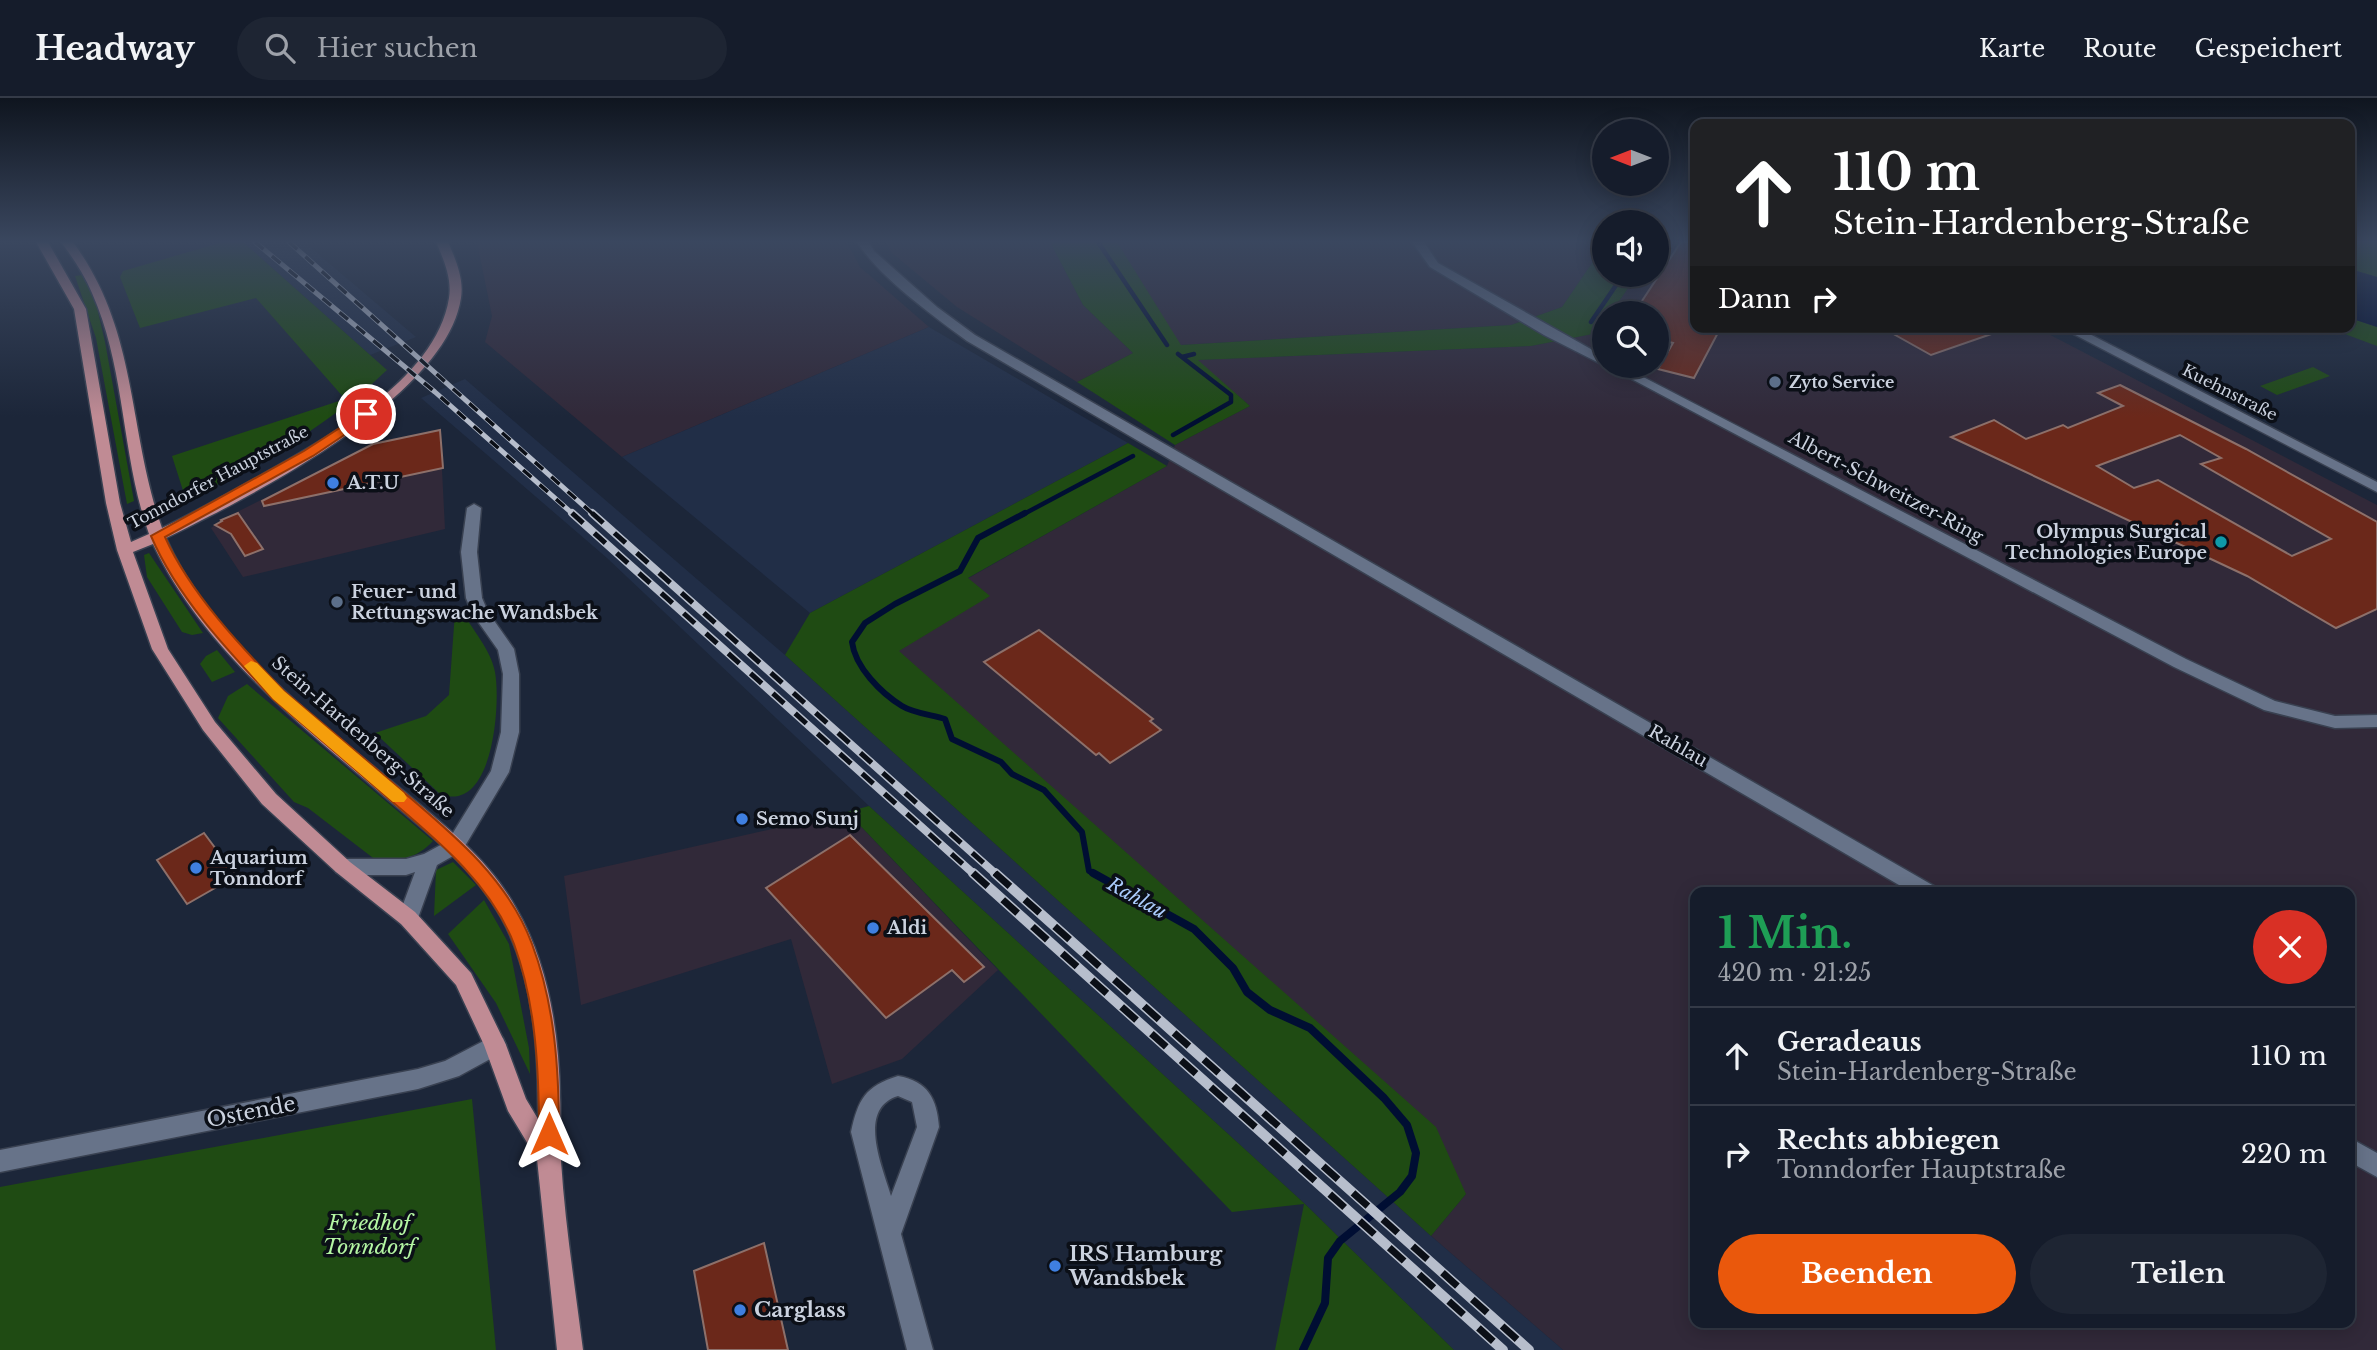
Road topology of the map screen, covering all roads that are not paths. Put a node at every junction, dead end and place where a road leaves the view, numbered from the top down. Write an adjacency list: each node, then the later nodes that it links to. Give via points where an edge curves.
1 (75, 300): 12 (main road)
2 (102, 300): 11 (main road, Stein-Hardenberg-Straße, via 112,326 146,501)
3 (455, 300): 11 (main road, Tonndorfer Hauptstraße, via 440,337 408,377 373,409 330,440)
4 (922, 300): 17 (street, Rahlau, via 971,338)
5 (1494, 300): 7 (street)
6 (2078, 333): 9 (street, Kuehnstraße)
7 (1592, 355)
8 (1636, 378): 13 (street, Albert-Schweitzer-Ring, via 2270,706 2335,722)
9 (2377, 488)
10 (474, 508): 14 (street, via 469,552 472,585 480,613 509,658 510,732 505,760 492,789)
11 (158, 536): 12 (main road, Tonndorfer Hauptstraße); 14 (main road, Stein-Hardenberg-Straße, via 191,593 255,671)
12 (125, 550): 16 (main road, via 160,649 209,726 269,799)
13 (2377, 721)
14 (455, 846): 15 (street); 21 (main road, via 510,914 534,977 548,1075)
15 (430, 860): 16 (street, via 406,867); 18 (street)
16 (343, 867): 18 (main road)
17 (1918, 887)
18 (408, 918): 19 (main road, via 464,979)
19 (495, 1045): 21 (main road, via 516,1104); 22 (street, Ostende, via 451,1069 418,1079)
20 (2355, 1152): 23 (street)
21 (549, 1157): 25 (main road)
22 (0, 1161)
23 (2377, 1166)
24 (889, 1235): 24 (street, via 862,1132 866,1108 878,1093 898,1087 910,1089 926,1102 929,1112 928,1127); 26 (street)
25 (570, 1350)
26 (920, 1350)

